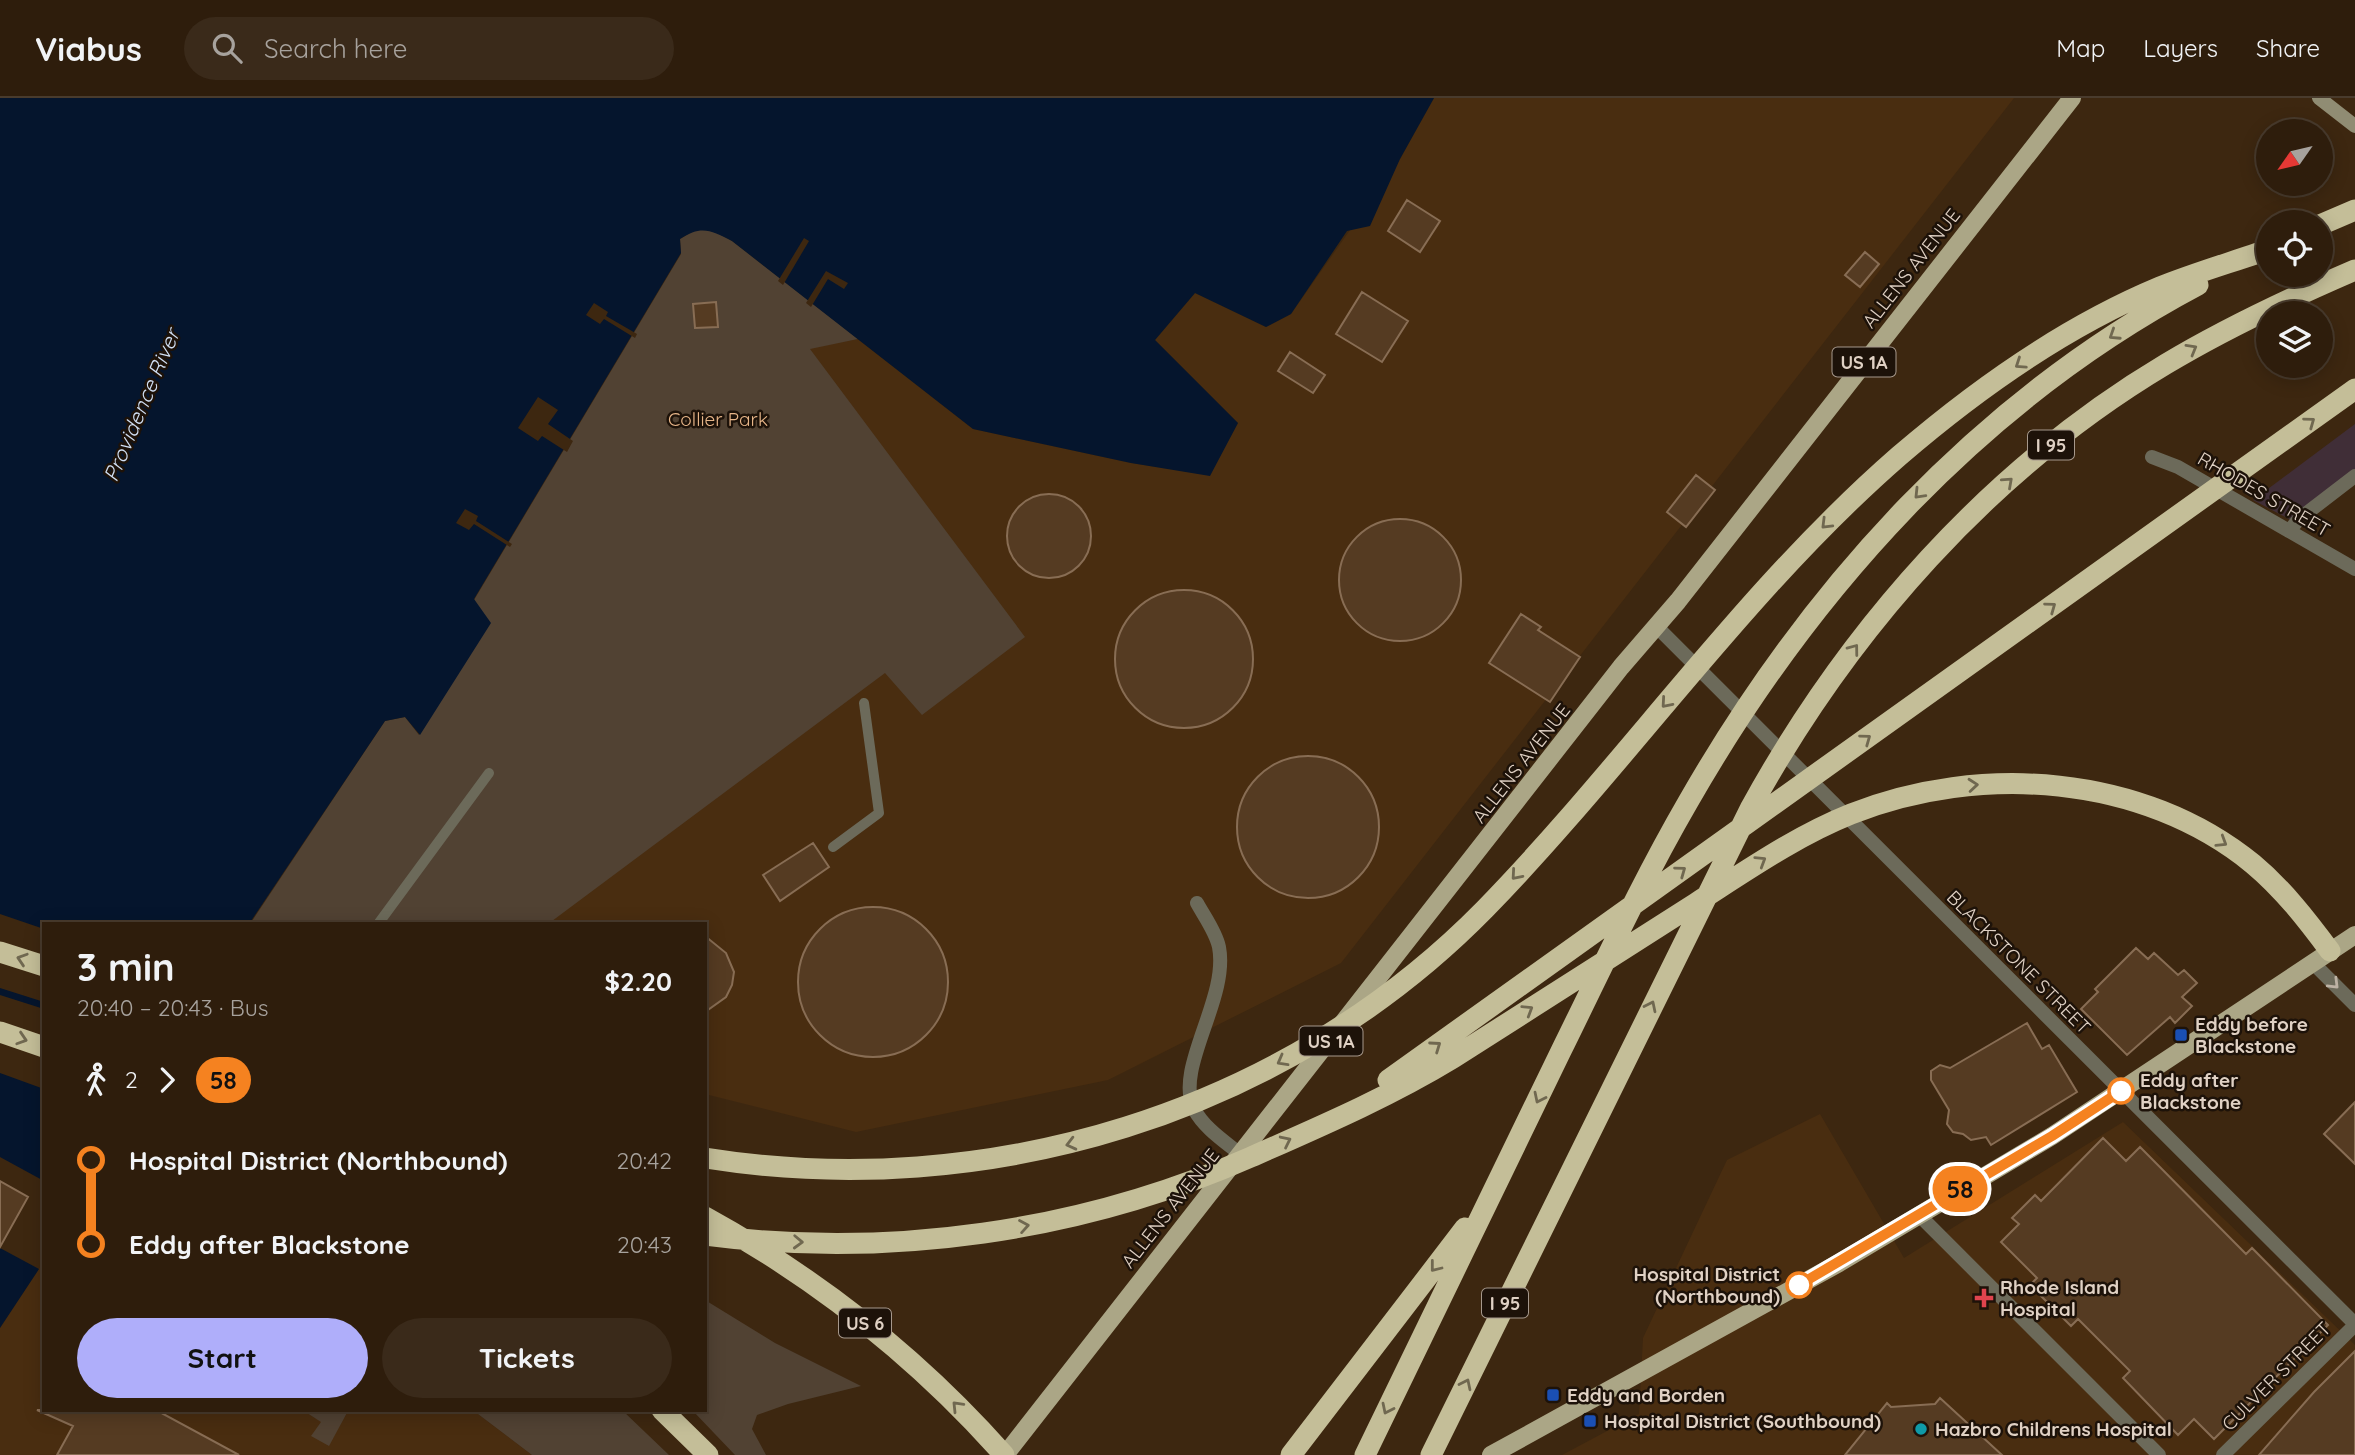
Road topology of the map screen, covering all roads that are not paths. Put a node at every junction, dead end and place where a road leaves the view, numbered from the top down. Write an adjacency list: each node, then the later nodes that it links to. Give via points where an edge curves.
1 (2072, 98): 14 (main road, ALLENS AVENUE / US 1A)
2 (2319, 98): 3 (main road)
3 (2355, 126)
4 (2355, 210): 5 (highway)
5 (2333, 219)
6 (2256, 253): 30 (highway, one-way to 30, via 2163,286 2026,359 1900,455 1823,527 1759,596 1481,912 1396,987 1335,1030 1205,1099 1062,1146 914,1169 838,1171)
7 (2256, 255): 31 (highway, I 95, one-way to 31, via 2128,326 1996,422 1931,481 1832,590 1774,665 1712,760 1653,866)
8 (2355, 270): 37 (highway, I 95, one-way to 8, via 1751,807 1814,704 1874,622 1991,497 2053,443 2132,385 2197,346)
9 (2355, 389): 28 (highway, one-way to 9, via 1398,1073)
10 (2152, 457): 12 (street, RHODES STREET, via 2178,467)
11 (2355, 476): 12 (street)
12 (2289, 531): 13 (street, RHODES STREET)
13 (2355, 569)
14 (1656, 626): 27 (street, BLACKSTONE STREET); 29 (main road, ALLENS AVENUE / US 1A)
15 (864, 703): 17 (lane, via 879,814)
16 (489, 773): 19 (lane)
17 (833, 847)
18 (1197, 903): 29 (street, via 1219,945 1219,987 1192,1068 1191,1100 1201,1119)
19 (379, 922)
20 (2355, 935): 22 (main road)
21 (0, 951): 23 (highway, one-way to 21)
22 (2321, 957): 24 (street, one-way to 24); 27 (main road); 28 (highway, one-way to 22, via 1448,1061 1784,847 1852,813 1928,791 2013,783 2092,791 2161,811 2209,834 2256,867 2292,903)
23 (42, 965)
24 (2355, 1005)
25 (0, 1032): 26 (highway, one-way to 26)
26 (42, 1046)
27 (2121, 1091): 32 (main road); 35 (street, BLACKSTONE STREET)
28 (1318, 1125): 34 (highway, one-way to 28, via 862,1243 1015,1228 1088,1213 1181,1185)
29 (1240, 1154): 41 (main road, ALLENS AVENUE / US 1A)
30 (707, 1158)
31 (1492, 1193): 42 (highway, one-way to 42); 43 (highway, I 95, one-way to 43)
32 (1919, 1215): 38 (main road); 44 (street)
33 (707, 1218): 41 (highway, US 6, one-way to 33, via 930,1379 864,1322 782,1263)
34 (707, 1235)
35 (2355, 1325): 45 (street, CULVER STREET)
36 (667, 1415): 39 (highway); 40 (highway)
37 (1433, 1450)
38 (1500, 1452)
39 (702, 1455)
40 (708, 1455)
41 (1005, 1455)
42 (1291, 1455)
43 (1365, 1455)
44 (2159, 1455)
45 (2223, 1455)

